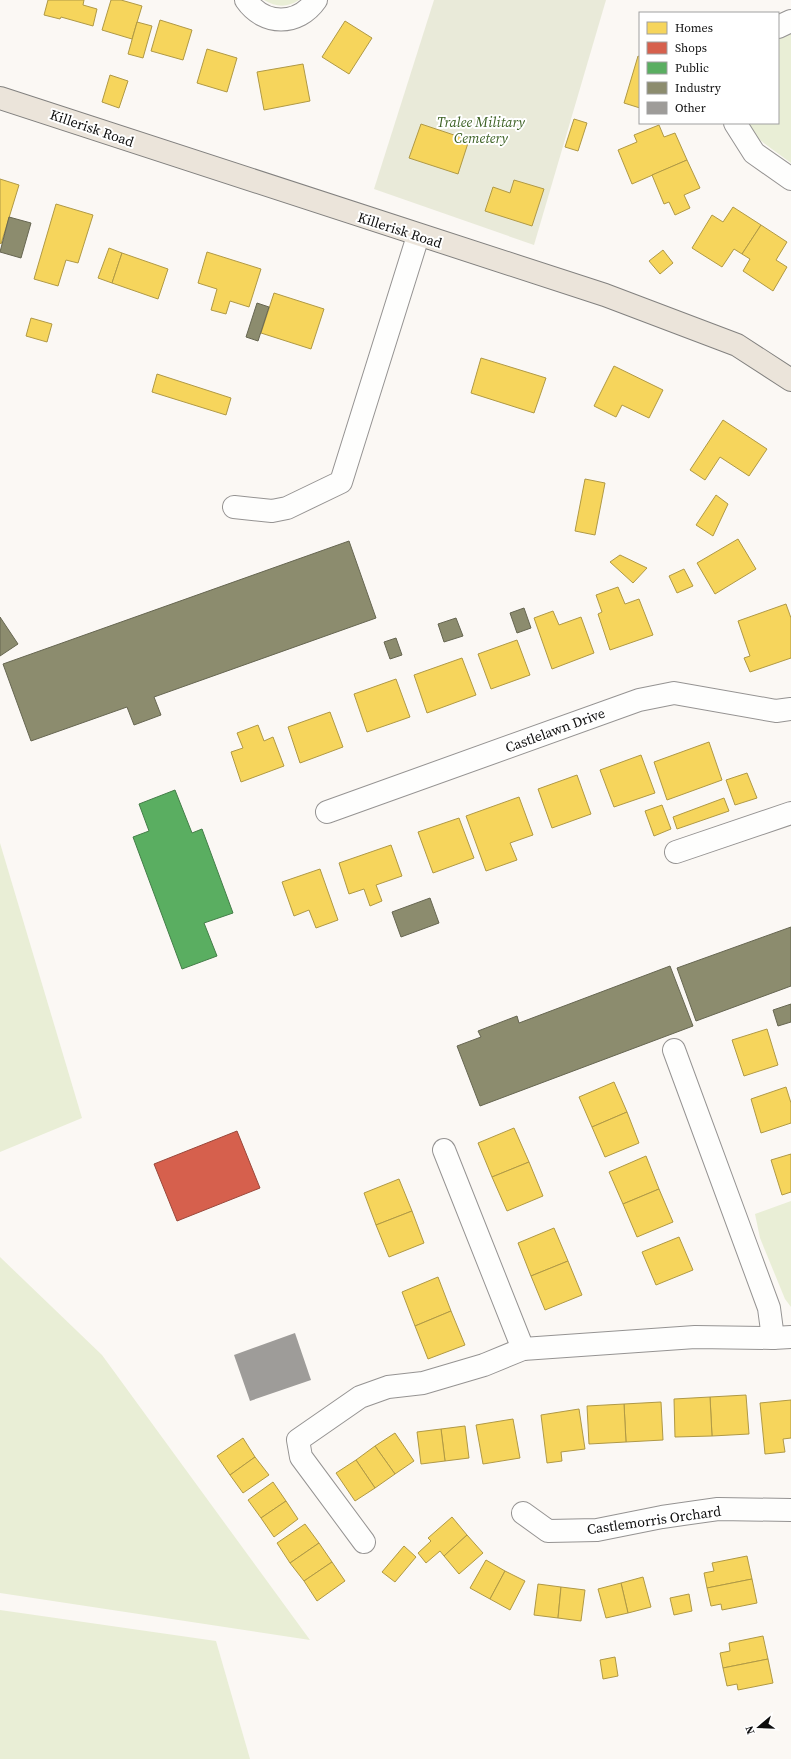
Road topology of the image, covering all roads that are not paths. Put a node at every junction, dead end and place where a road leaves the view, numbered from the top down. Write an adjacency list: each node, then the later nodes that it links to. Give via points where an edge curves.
1 (246, 0): 2 (street, via 263,16 282,20 297,17 309,9)
2 (316, 0)
3 (791, 22): 4 (street)
4 (779, 27)
5 (0, 98): 8 (main road, Killerisk Road)
6 (736, 124): 7 (street, via 754,153)
7 (791, 179)
8 (418, 236): 9 (main road, Killerisk Road, via 605,296 737,345); 10 (street, via 341,482 288,508 272,511)
9 (791, 380)
10 (234, 507)
11 (791, 709): 12 (street, Castlelawn Drive, via 776,711 674,693 639,700)
12 (327, 812)
13 (791, 813): 14 (street)
14 (676, 852)
15 (674, 1050): 17 (street)
16 (444, 1150): 18 (street)
17 (782, 1338): 18 (street, via 695,1337)
18 (523, 1349): 21 (street, via 484,1365 423,1383 388,1388 360,1397 298,1440 301,1457)
19 (791, 1510): 20 (street, Castlemorris Orchard, via 718,1509 597,1530 548,1531)
20 (523, 1513)
21 (364, 1542)

